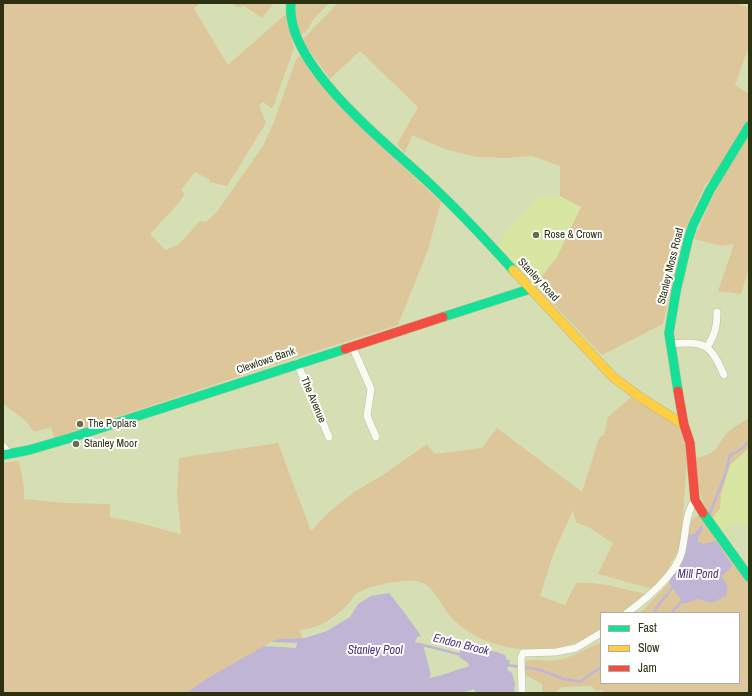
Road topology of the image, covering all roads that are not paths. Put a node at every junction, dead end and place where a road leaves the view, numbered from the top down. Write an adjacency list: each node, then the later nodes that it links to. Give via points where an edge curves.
1 (292, 3): 3 (street, Stanley Road, via 290,14 305,54 337,95 445,198)
2 (749, 126): 5 (street, Stanley Moss Road, via 710,190 688,240 676,291 669,334)
3 (530, 289): 6 (street, Clewlows Bank); 10 (street, Stanley Road, via 614,377)
4 (717, 312): 7 (street, via 715,336)
5 (671, 344): 7 (street, via 697,343); 10 (street, Stanley Moss Road)
6 (352, 346): 8 (street, Clewlows Bank); 12 (street, via 371,390 367,416)
7 (707, 347): 9 (street, via 714,354)
8 (297, 363): 11 (street, The Avenue); 14 (street, Clewlows Bank, via 70,438)
9 (724, 375)
10 (684, 425): 15 (street, via 690,442)
11 (329, 437)
12 (376, 437)
13 (3, 446): 14 (street, Clewlows Bank)
14 (7, 454)
15 (695, 500): 16 (street); 17 (street, via 689,508 682,553 667,578)
16 (749, 577)
17 (628, 612)
18 (600, 634): 19 (street, via 576,648 556,652 523,653)
19 (522, 693)

